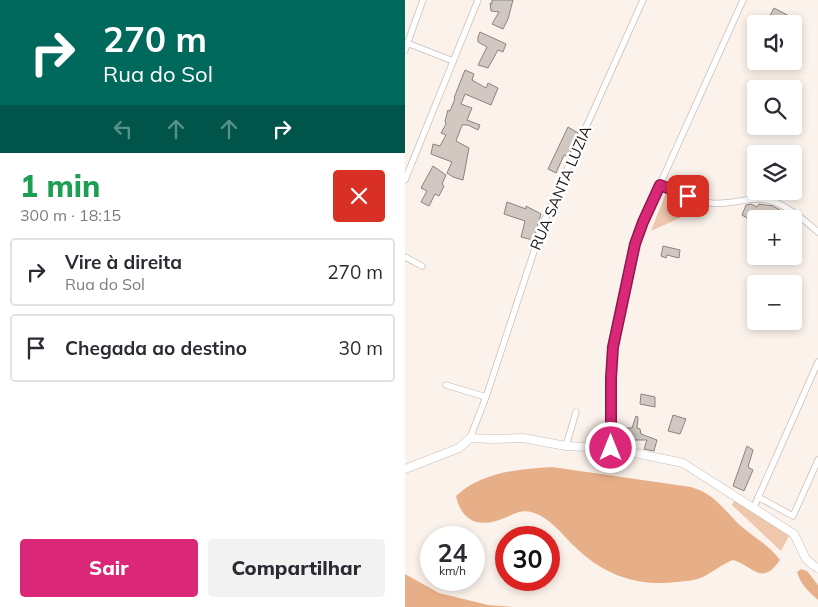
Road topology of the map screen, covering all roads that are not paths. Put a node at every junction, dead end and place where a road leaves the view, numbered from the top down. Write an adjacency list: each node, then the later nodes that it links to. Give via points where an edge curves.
1 (423, 0): 5 (street)
2 (478, 0): 6 (street)
3 (643, 0): 14 (street, RUA SANTA LUZIA, via 545,221)
4 (743, 0): 8 (street)
5 (406, 46): 6 (street)
6 (453, 61): 7 (street)
7 (405, 180)
8 (660, 185): 9 (street, via 715,204 760,199 782,206); 18 (street, via 635,244 613,347)
9 (818, 232)
10 (405, 258): 11 (street)
11 (422, 266)
12 (818, 362): 21 (street)
13 (446, 385): 14 (street)
14 (486, 397): 16 (street, RUA SANTA LUZIA)
15 (576, 412): 17 (street)
16 (470, 438): 17 (street, via 523,438); 20 (street, via 459,448)
17 (566, 446): 18 (street)
18 (611, 448): 22 (street, via 683,463)
19 (818, 460): 21 (street, via 793,516)
20 (405, 470)
21 (758, 497): 22 (street)
22 (754, 507): 23 (street, via 794,534 806,559)
23 (818, 568)

